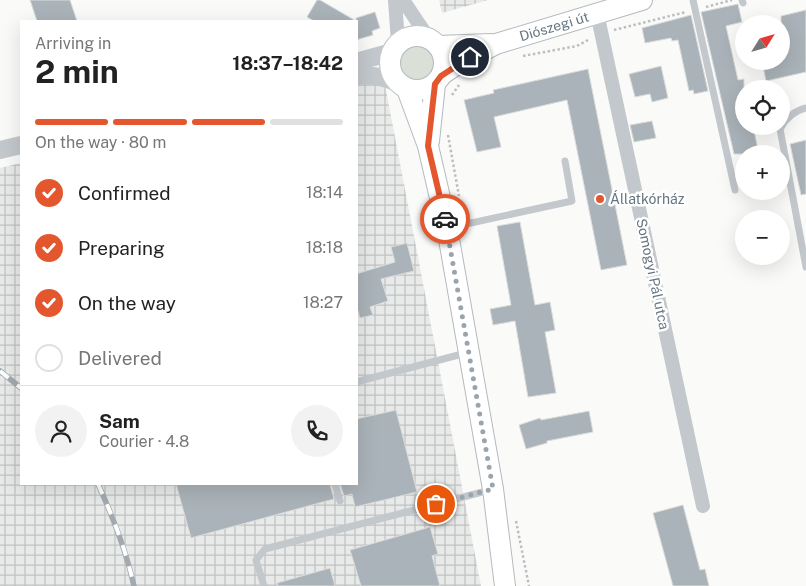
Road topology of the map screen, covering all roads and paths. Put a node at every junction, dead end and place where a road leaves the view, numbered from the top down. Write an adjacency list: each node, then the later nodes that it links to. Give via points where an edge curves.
1 (395, 0): 11 (street)
2 (403, 0): 9 (street)
3 (642, 0): 7 (main road, Diószegi út)
4 (692, 0): 6 (lane)
5 (733, 0): 6 (path)
6 (695, 10): 8 (path); 25 (lane)
7 (597, 13): 8 (street, Somogyi Pál utca); 10 (main road, Diószegi út)
8 (602, 33): 12 (path, via 577,46); 34 (street, Somogyi Pál utca)
9 (433, 42): 10 (main road, Diószegi út); 11 (main road, via 419,36 408,37); 15 (main road, via 444,60)
10 (496, 44): 15 (main road, Diószegi út, via 456,65)
11 (395, 47): 13 (street); 17 (main road, via 389,63 391,74)
12 (520, 56)
13 (358, 61)
14 (358, 76): 17 (street, via 379,76)
15 (438, 80): 17 (main road, via 427,89 417,91); 22 (main road)
16 (462, 81): 18 (path)
17 (402, 86): 22 (main road)
18 (450, 97)
19 (806, 108): 28 (lane, via 785,120 780,129)
20 (448, 131): 26 (path)
21 (20, 144): 23 (street)
22 (428, 146): 27 (main road)
23 (0, 150)
24 (565, 161): 27 (lane, via 572,201)
25 (735, 190)
26 (459, 197)
27 (448, 228): 29 (main road)
28 (806, 268)
29 (469, 353): 30 (lane); 32 (main road)
30 (358, 381)
31 (336, 485): 33 (lane)
32 (493, 489): 36 (lane, via 265,549 256,560); 37 (main road)
33 (340, 500)
34 (703, 506)
35 (514, 513): 38 (path)
36 (264, 586)
37 (505, 586)
38 (529, 586)

